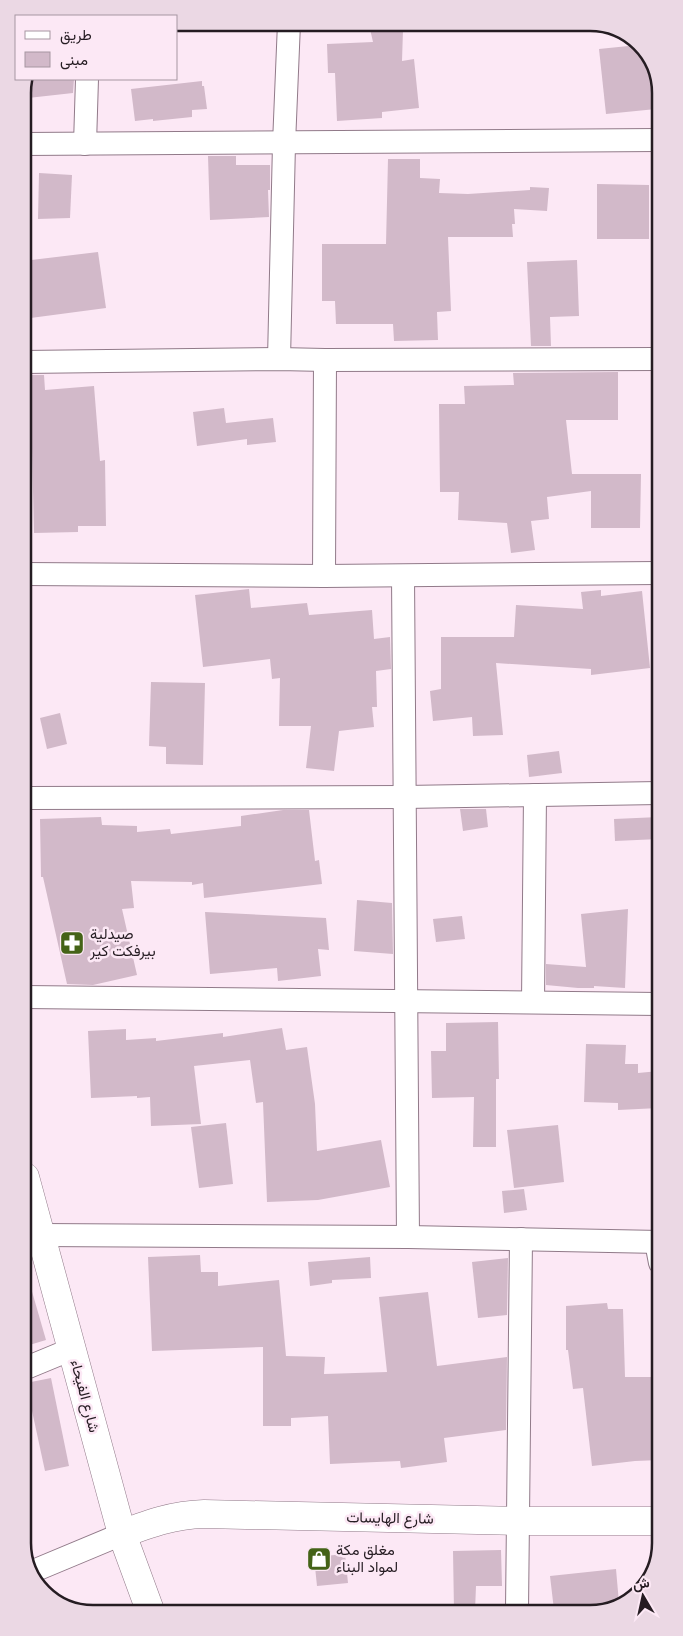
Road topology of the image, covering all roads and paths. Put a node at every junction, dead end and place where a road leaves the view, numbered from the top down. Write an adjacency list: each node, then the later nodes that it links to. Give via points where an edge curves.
1 (289, 31): 6 (street)
2 (86, 80): 5 (street)
3 (652, 140): 6 (street)
4 (31, 144): 5 (street)
5 (85, 144): 6 (street)
6 (284, 144): 7 (street)
7 (279, 359): 9 (street); 10 (street)
8 (652, 359): 9 (street)
9 (325, 360): 13 (street)
10 (31, 362)
11 (652, 573): 14 (street)
12 (31, 574): 13 (street)
13 (324, 576): 14 (street)
14 (403, 576): 17 (street)
15 (652, 793): 16 (street)
16 (535, 795): 17 (street); 21 (street)
17 (405, 797): 18 (street); 20 (street)
18 (31, 798)
19 (31, 997): 20 (street)
20 (407, 1002): 21 (street); 25 (street)
21 (533, 1002): 22 (street)
22 (652, 1004)
23 (31, 1200): 24 (street, شارع الفيحاء)
24 (40, 1235): 25 (street); 28 (street, شارع الفيحاء)
25 (408, 1237): 26 (street)
26 (522, 1240): 27 (street); 30 (street)
27 (652, 1249)
28 (72, 1349): 29 (street); 32 (street, شارع الفيحاء)
29 (31, 1366)
30 (519, 1521): 31 (street, شارع الهايسات); 32 (street, شارع الهايسات, via 204,1514 166,1518); 35 (street)
31 (652, 1521)
32 (122, 1534): 33 (street); 34 (street, شارع الفيحاء)
33 (38, 1569)
34 (147, 1605)
35 (517, 1605)

